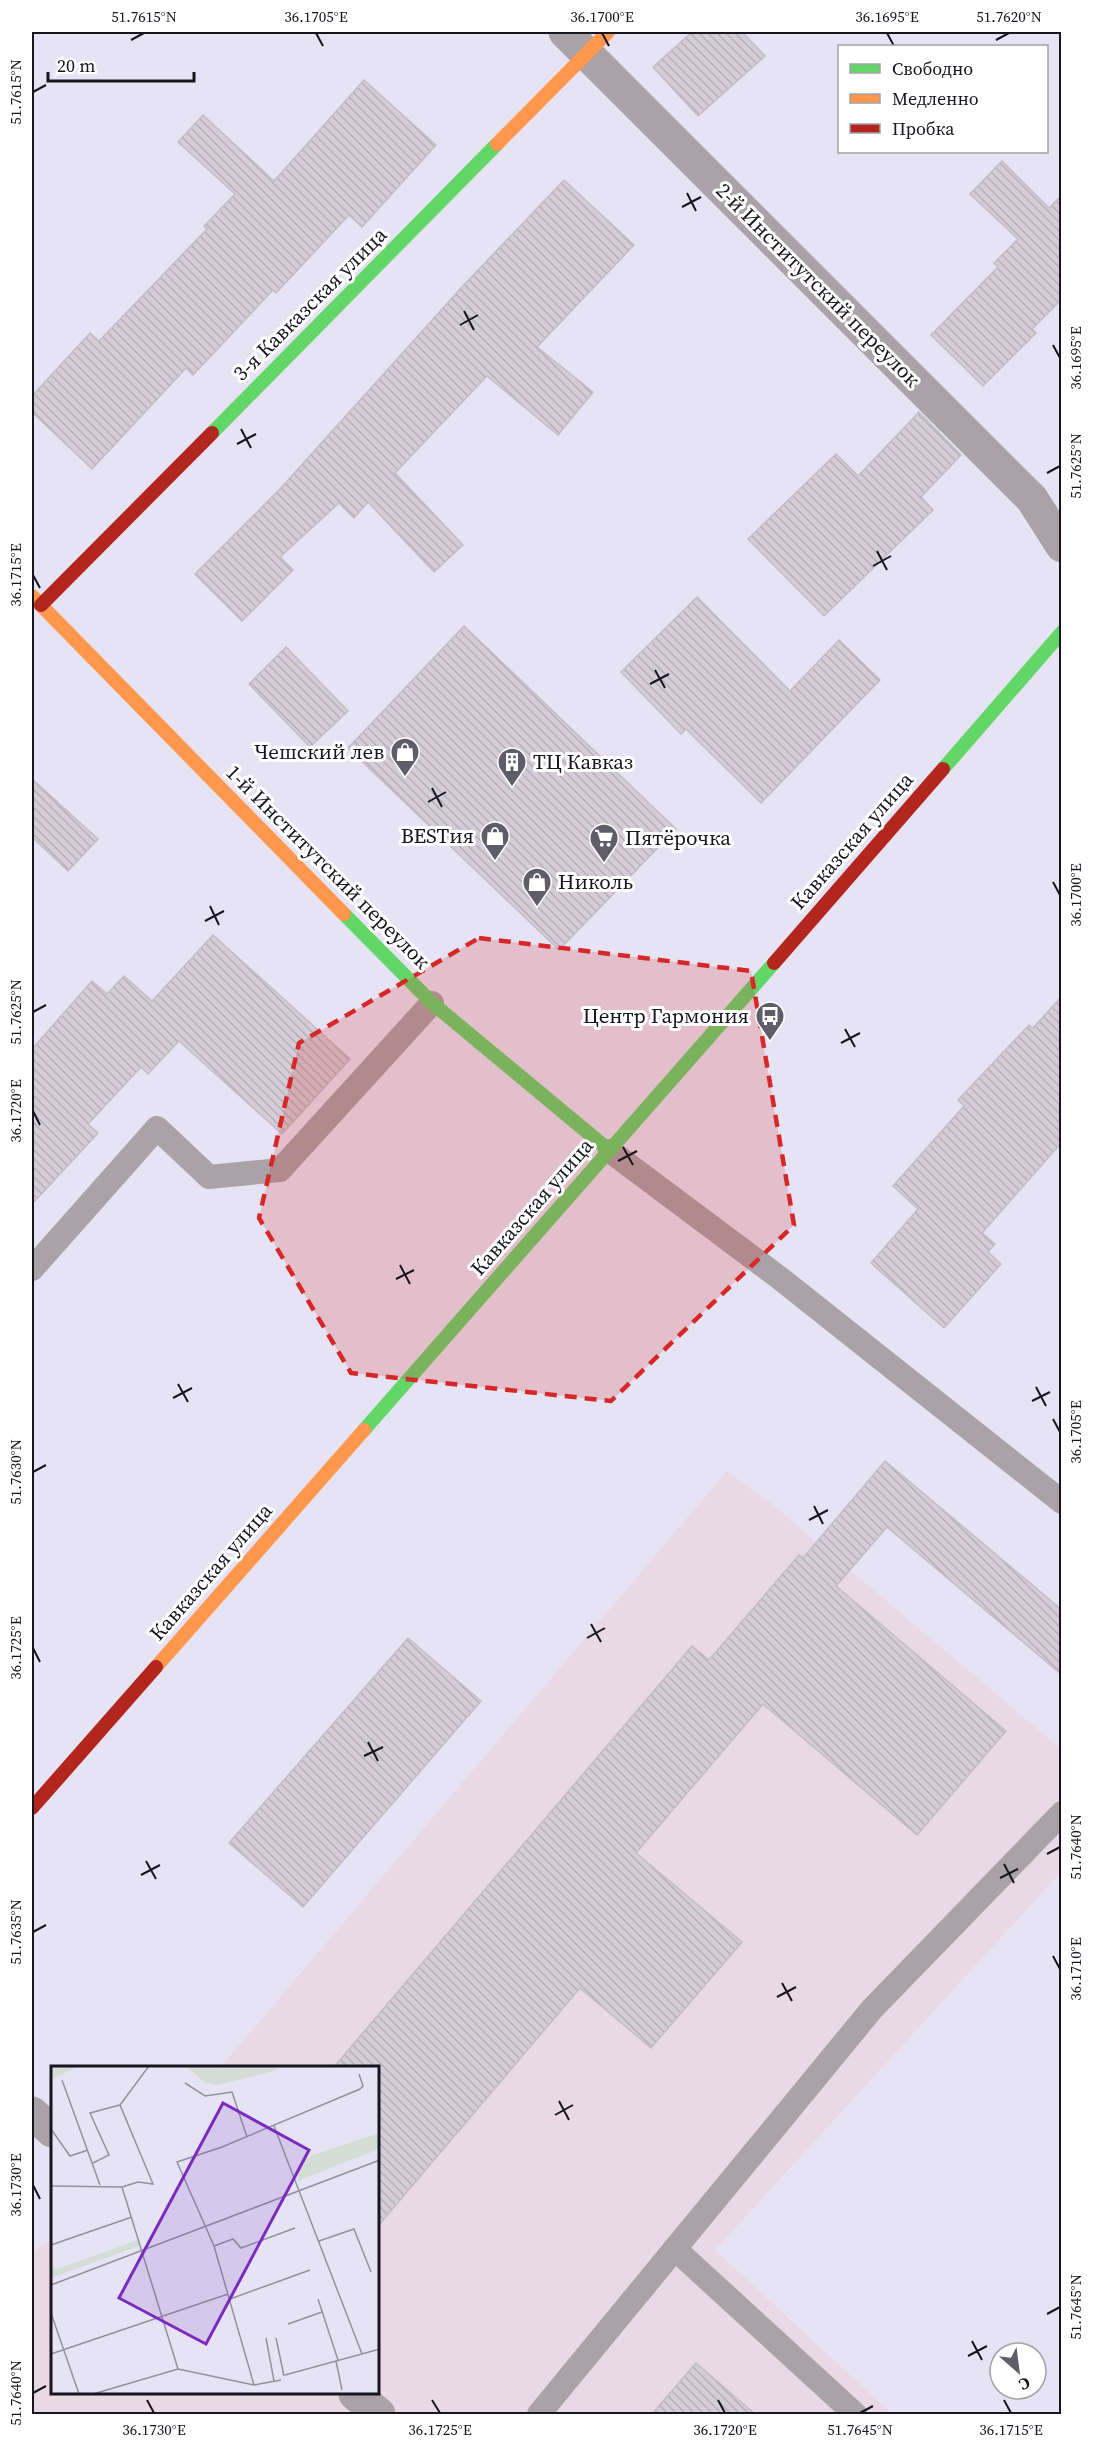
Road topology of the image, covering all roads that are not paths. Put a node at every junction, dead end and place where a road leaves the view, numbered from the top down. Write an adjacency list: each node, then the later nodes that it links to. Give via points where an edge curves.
1 (587, 39): 2 (street, 2-й Институтский переулок, via 1032,499); 3 (street, 3-я Кавказская улица)
2 (1062, 546)
3 (36, 600): 5 (street, 1-й Институтский переулок)
4 (1062, 632): 6 (street, Кавказская улица)
5 (432, 1003): 6 (street, 1-й Институтский переулок); 7 (lane, via 280,1170 209,1177 157,1128)
6 (610, 1151): 8 (lane, via 781,1279); 9 (street, Кавказская улица)
7 (32, 1269)
8 (1062, 1502)
9 (32, 1808)
10 (1062, 1814): 13 (lane, via 872,2009)
11 (32, 2113): 12 (street)
12 (51, 2130)
13 (675, 2249): 16 (lane); 17 (lane)
14 (356, 2395): 15 (street)
15 (379, 2415)
16 (538, 2415)
17 (855, 2415)

